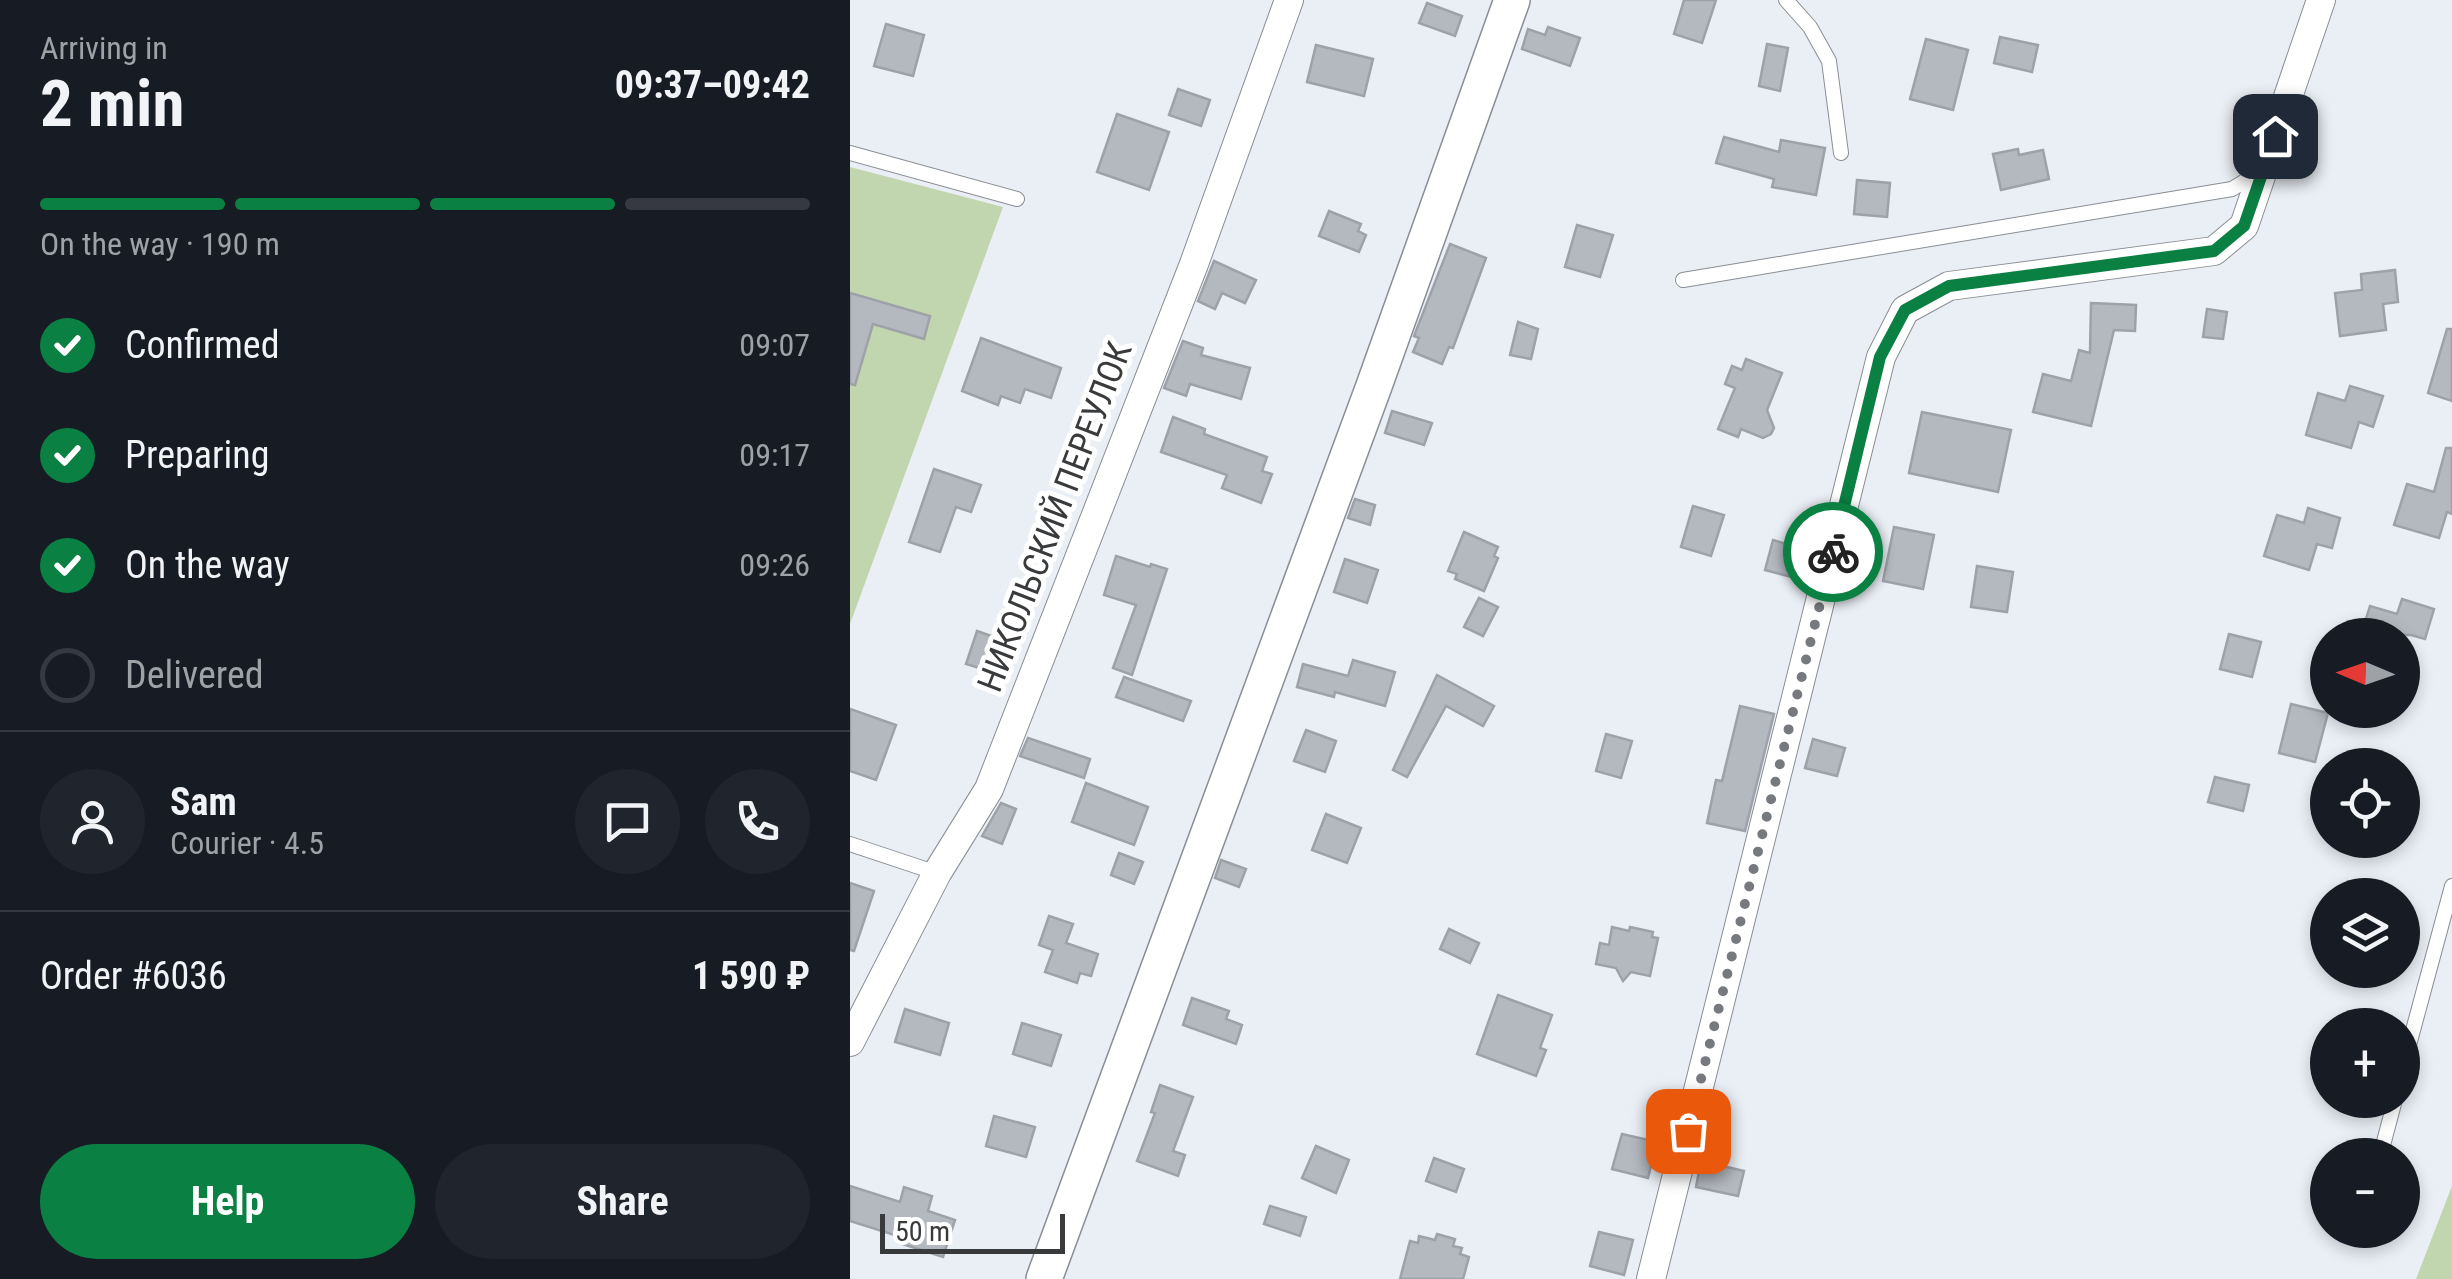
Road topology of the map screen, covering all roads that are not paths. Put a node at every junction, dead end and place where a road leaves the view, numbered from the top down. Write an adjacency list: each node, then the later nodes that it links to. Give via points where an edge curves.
1 (1289, 0): 11 (street, НИКОЛЬСКИЙ ПЕРЕУЛОК, via 1194,264 989,789)
2 (1512, 0): 15 (street)
3 (1786, 0): 6 (lane, via 1829,61)
4 (2322, 0): 7 (street)
5 (850, 153): 8 (lane)
6 (1842, 153)
7 (2259, 181): 9 (lane); 16 (street, via 2244,226 2214,251 1949,286 1905,310 1880,357)
8 (1017, 199)
9 (1683, 280)
10 (850, 844): 11 (lane)
11 (938, 873): 14 (street, НИКОЛЬСКИЙ ПЕРЕУЛОК)
12 (2452, 886): 13 (lane)
13 (2419, 1008)
14 (850, 1042)
15 (1044, 1279)
16 (1651, 1279)

